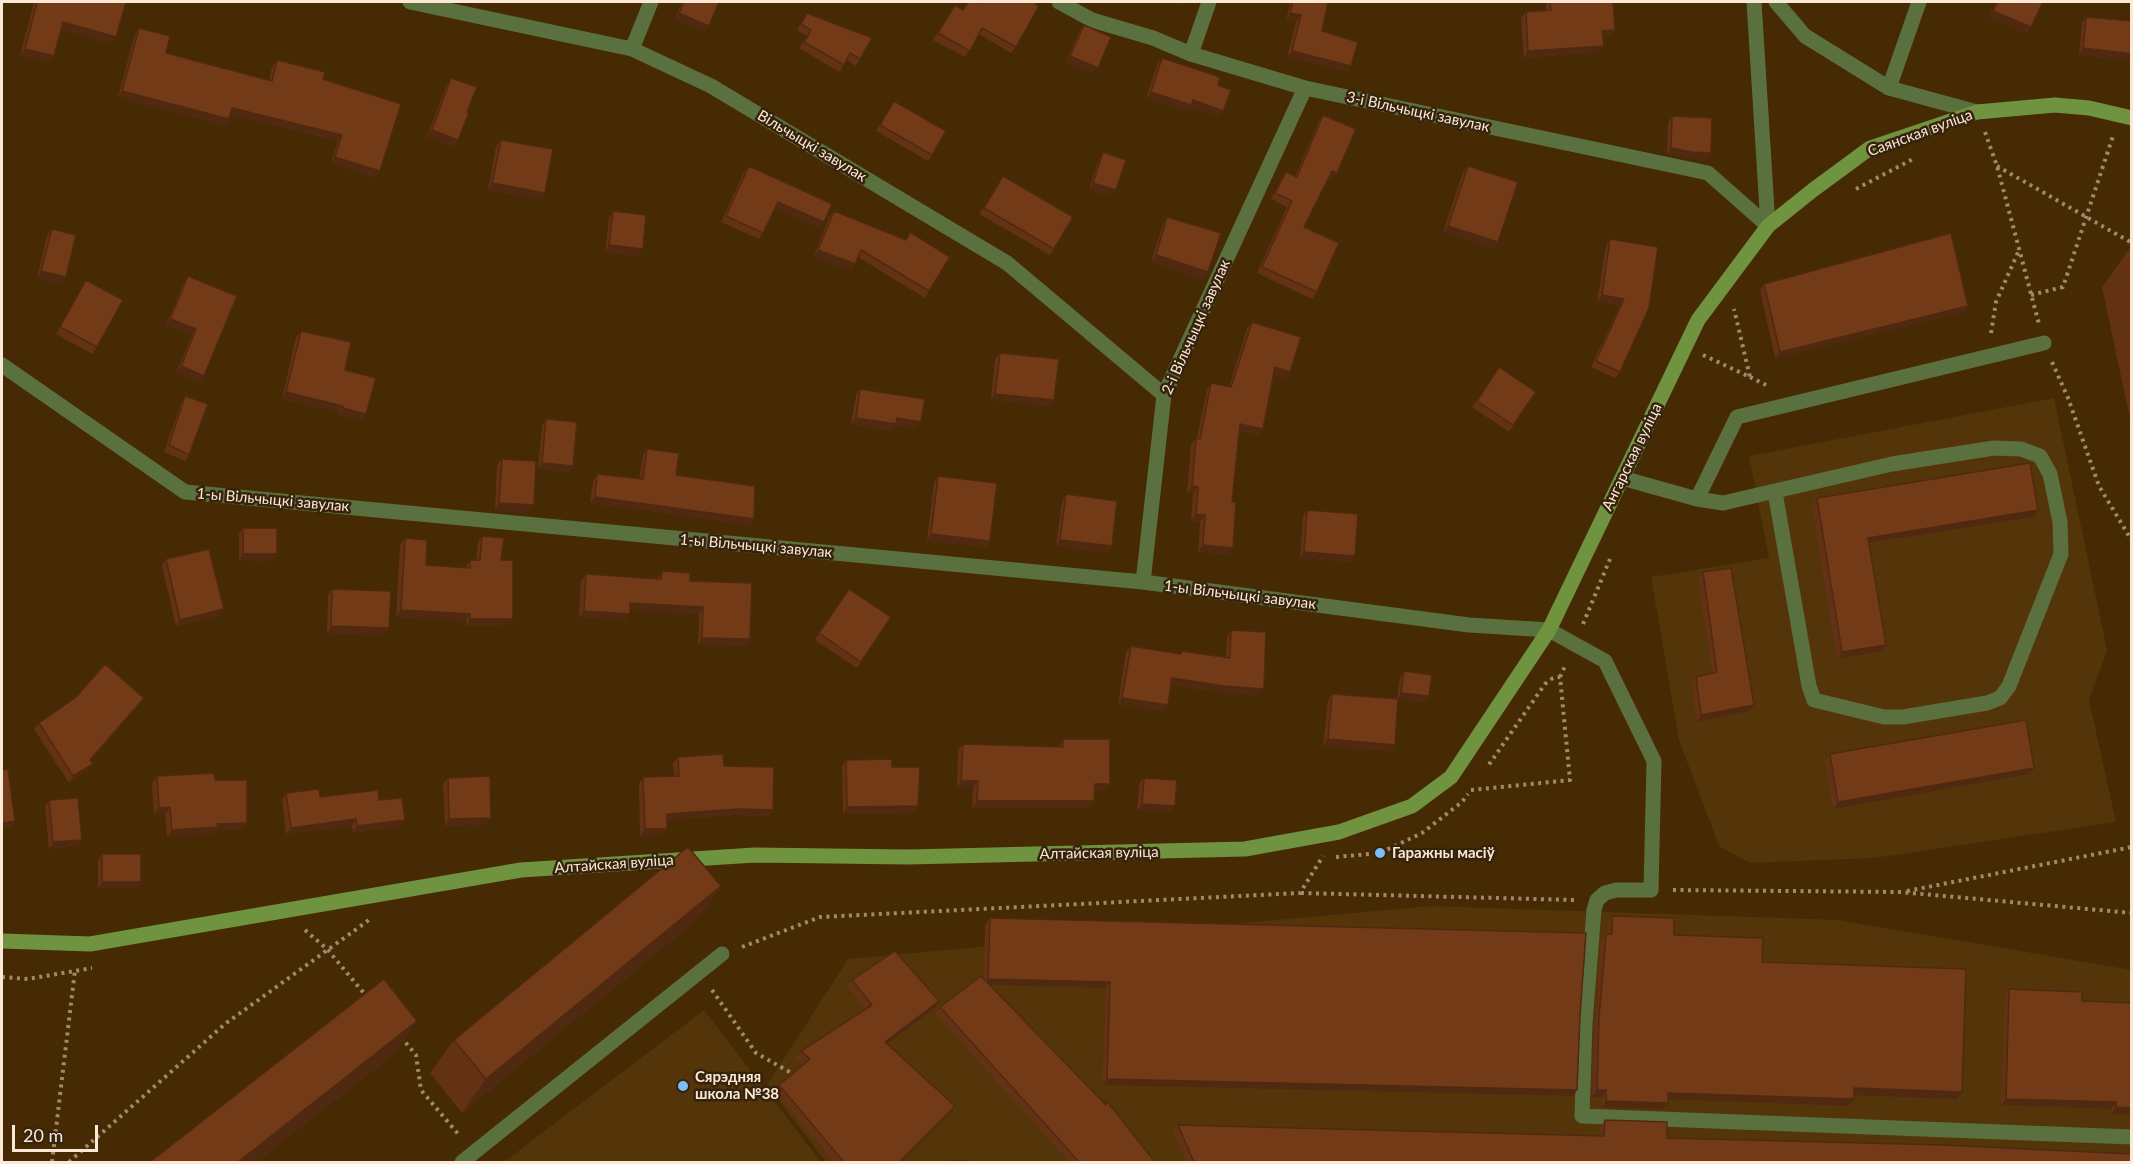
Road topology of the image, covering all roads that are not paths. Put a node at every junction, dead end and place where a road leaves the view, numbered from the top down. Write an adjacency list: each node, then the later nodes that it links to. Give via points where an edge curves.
1 (410, 2): 8 (street, Вільчыцкі завулак)
2 (651, 2): 8 (street)
3 (1059, 2): 9 (street, 3-і Вільчыцкі завулак, via 1092,20)
4 (1209, 2): 9 (street)
5 (1754, 2): 14 (street)
6 (1776, 2): 11 (street, via 1805,36)
7 (1919, 2): 11 (street)
8 (632, 49): 17 (street, Вільчыцкі завулак, via 711,86 1007,263)
9 (1191, 54): 10 (street, 3-і Вільчыцкі завулак)
10 (1305, 88): 14 (street, 3-і Вільчыцкі завулак, via 1708,173); 17 (street, 2-і Вільчыцкі завулак)
11 (1889, 88): 12 (street)
12 (1977, 111): 13 (main road, Саянская вуліца, via 2055,105); 14 (main road, Саянская вуліца, via 1870,148)
13 (2132, 118)
14 (1768, 226): 18 (main road, Ангарская вуліца, via 1698,320)
15 (2044, 342): 20 (street, via 1737,417)
16 (2, 365): 21 (street, 1-ы Вільчыцкі завулак, via 185,492)
17 (1164, 395): 21 (street, 2-і Вільчыцкі завулак)
18 (1622, 478): 20 (street); 22 (main road, Ангарская вуліца)
19 (1775, 492): 19 (street, via 1892,464 1994,448 2021,448 2040,456 2050,474 2060,522 2061,554 2009,686 2000,698 1903,717 1884,717 1814,700); 20 (street, via 1723,502)
20 (1697, 499)
21 (1143, 582): 22 (street, 1-ы Вільчыцкі завулак, via 1469,625)
22 (1549, 630): 23 (main road, Ангарская вуліца, via 1451,777 1412,806); 26 (street, via 1605,661 1654,761 1651,890 1605,893 1594,910 1582,1116)
23 (1339, 832): 24 (main road, Алтайская вуліца, via 1245,849 909,857 755,855 521,870 90,944)
24 (2, 942)
25 (722, 954): 27 (street)
26 (2132, 1137)
27 (468, 1158)

